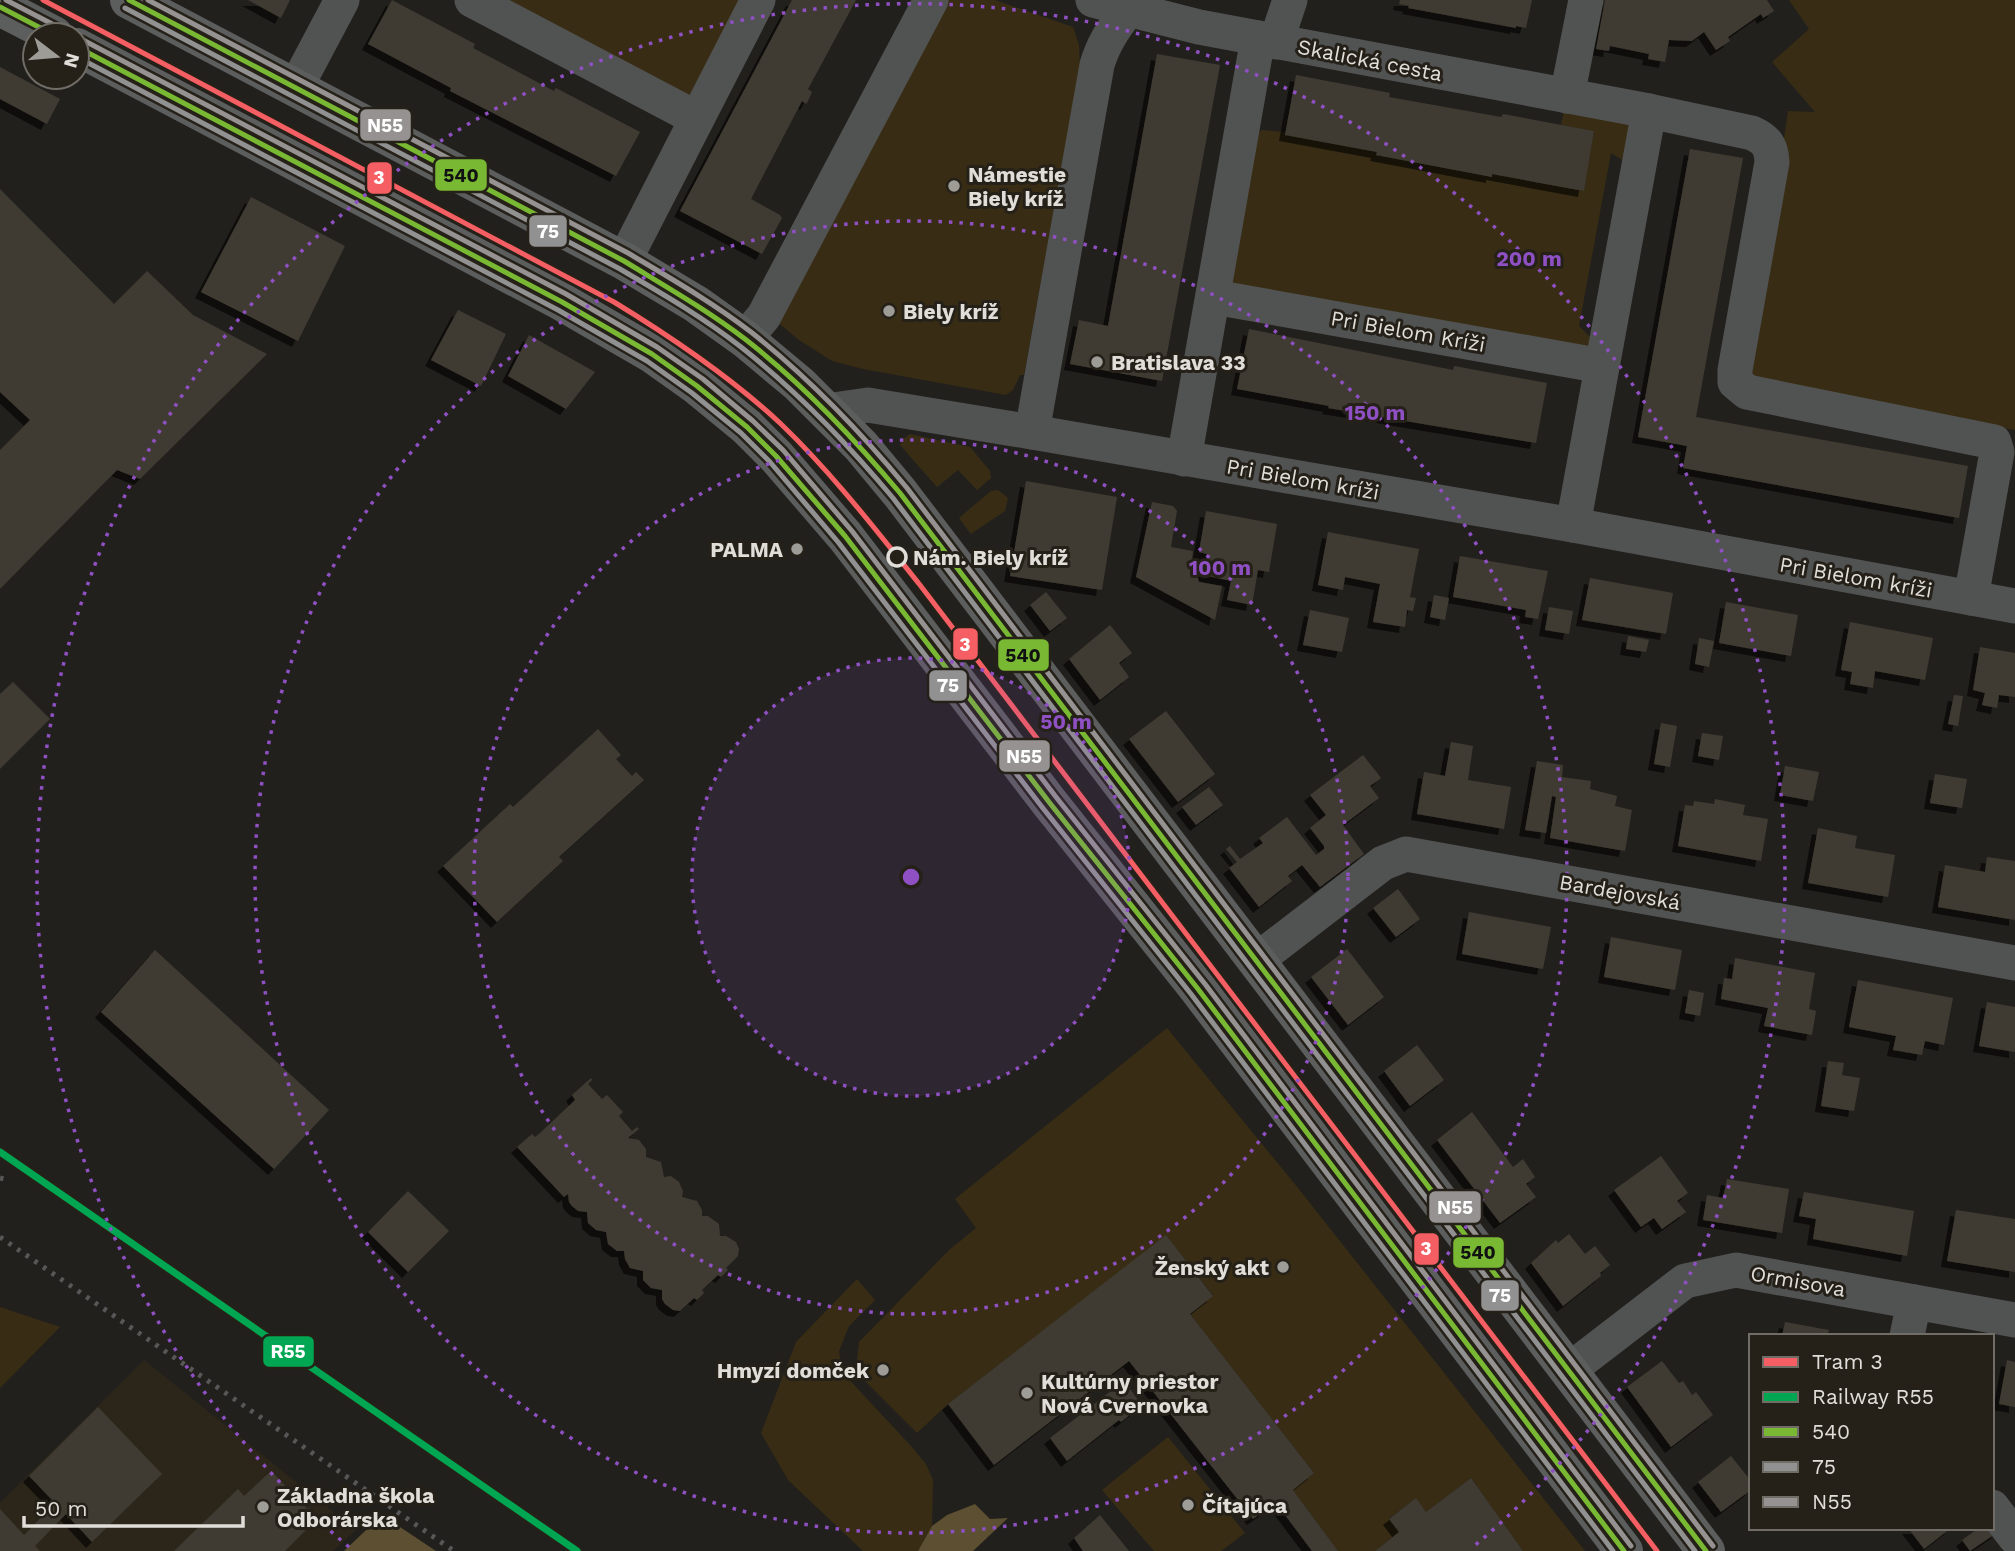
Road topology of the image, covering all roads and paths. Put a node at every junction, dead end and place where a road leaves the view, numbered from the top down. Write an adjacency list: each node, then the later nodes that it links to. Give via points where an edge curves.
1 (129, 0): 14 (main road)
2 (342, 0): 14 (street)
3 (472, 0): 17 (street)
4 (758, 0): 17 (street)
5 (931, 0): 20 (street, via 764,316)
6 (1093, 0): 10 (street, Skalická cesta)
7 (1290, 0): 12 (street)
8 (1586, 0): 15 (street)
9 (0, 7): 11 (main road)
10 (1129, 10): 12 (street, Skalická cesta); 23 (street, via 1102,48 1097,65)
11 (27, 21)
12 (1267, 40): 15 (street, Skalická cesta); 19 (street)
13 (91, 54): 36 (main road, via 562,302 652,354 747,427 845,536 1198,989)
14 (296, 87): 18 (main road)
15 (1567, 96): 16 (street, Skalická cesta)
16 (1649, 111): 21 (street); 26 (street, Skalická cesta, via 1752,133 1771,150 1734,376 1739,388 1994,442 1997,452)
17 (695, 118): 18 (street)
18 (624, 261): 20 (main road)
19 (1213, 297): 21 (street, Pri Bielom Kríži); 24 (street)
20 (745, 339): 22 (main road)
21 (1602, 366): 25 (street)
22 (827, 411): 23 (street, via 868,405); 28 (main road, via 888,477)
23 (1032, 432): 24 (street, Pri Bielom kríži)
24 (1184, 459): 25 (street, Pri Bielom kríži)
25 (1573, 525): 26 (street, Pri Bielom kríži)
26 (1971, 598): 27 (street, Pri Bielom kríži)
27 (2015, 606)
28 (1257, 960): 29 (street, Bardejovská, via 1383,863 1406,854); 33 (main road)
29 (2015, 963)
30 (1914, 1302): 31 (street, Ormisova); 32 (street); 33 (street, Ormisova, via 1737,1270 1685,1282)
31 (2015, 1320)
32 (1907, 1334)
33 (1568, 1371): 37 (main road)
34 (1994, 1510): 35 (street)
35 (2015, 1537)
36 (1625, 1551)
37 (1706, 1551)

